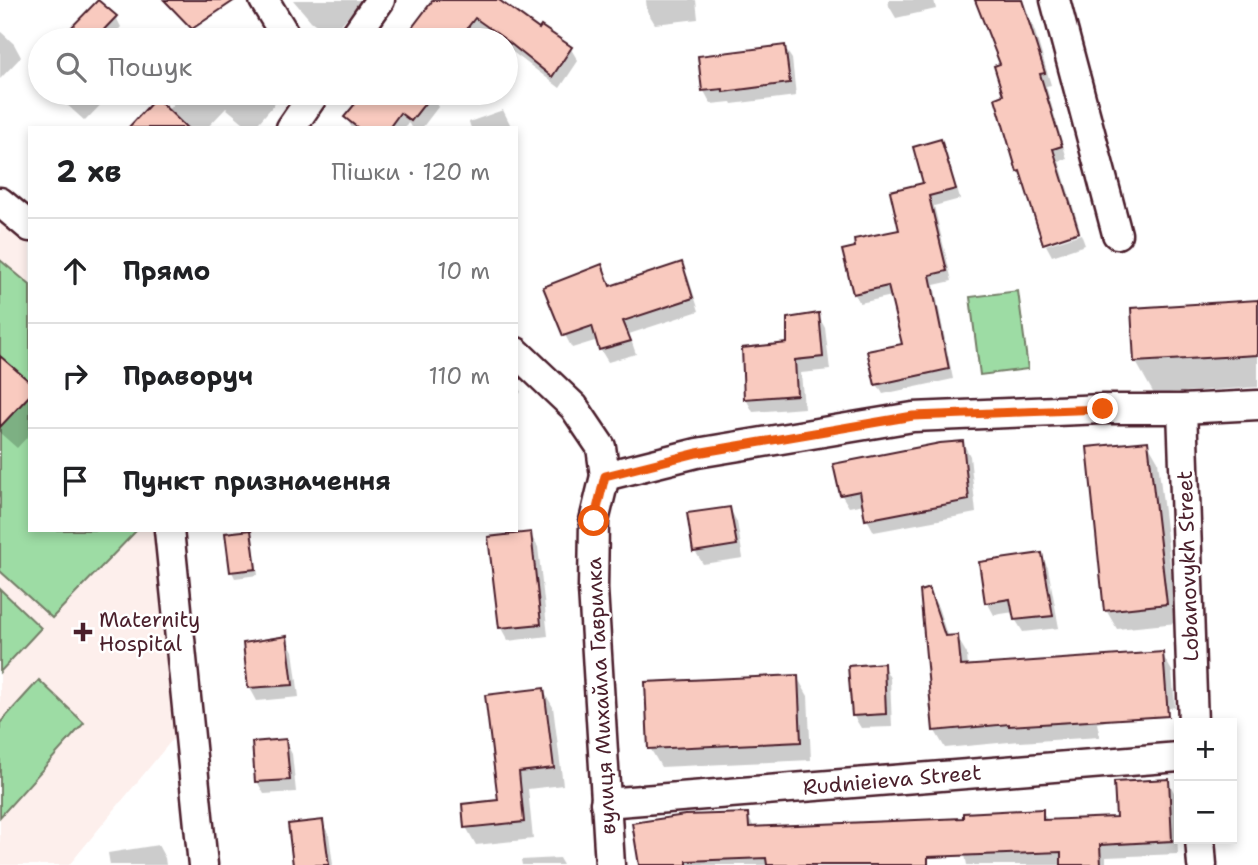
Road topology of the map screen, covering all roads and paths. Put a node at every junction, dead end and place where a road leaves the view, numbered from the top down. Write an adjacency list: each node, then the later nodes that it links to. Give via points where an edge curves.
1 (264, 0): 4 (street)
2 (380, 0): 5 (street)
3 (1055, 0): 10 (street)
4 (281, 28)
5 (360, 28)
6 (307, 105): 7 (street)
7 (292, 126)
8 (0, 202): 9 (street)
9 (28, 225)
10 (1116, 234)
11 (518, 354): 14 (street, вулиця Михайла Гаврилка, via 575,407 601,447)
12 (1258, 405): 13 (street)
13 (1182, 409): 14 (street, via 913,416 697,453); 16 (street, Lobanovykh Street)
14 (605, 476): 18 (street, вулиця Михайла Гаврилка, via 594,521 593,589)
15 (169, 532): 20 (street)
16 (1193, 718)
17 (1174, 757): 18 (street, Rudnieieva Street)
18 (606, 803): 21 (street, вулиця Михайла Гаврилка)
19 (1200, 844): 22 (street)
20 (203, 865)
21 (610, 865)
22 (1202, 865)

